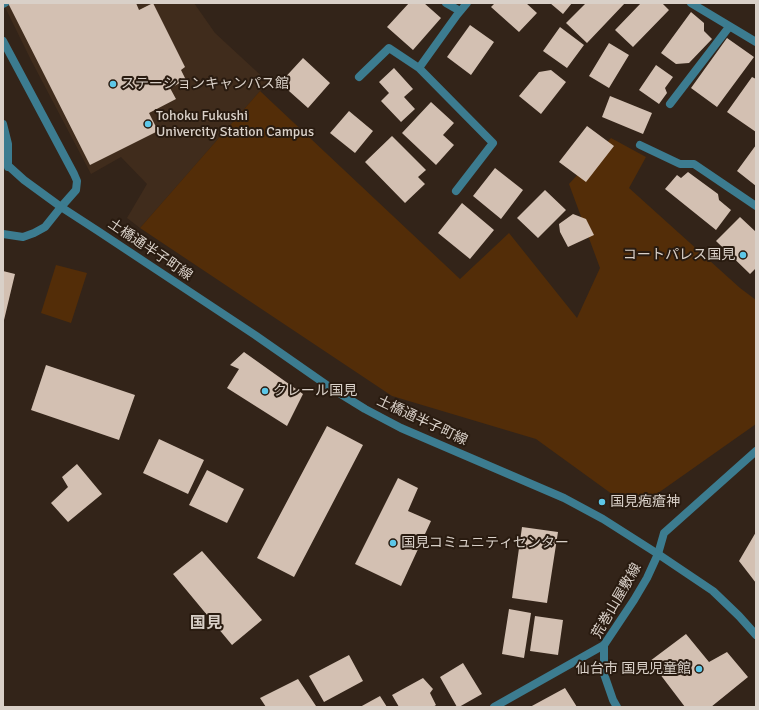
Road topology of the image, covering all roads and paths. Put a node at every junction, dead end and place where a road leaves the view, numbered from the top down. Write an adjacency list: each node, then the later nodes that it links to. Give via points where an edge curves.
1 (446, 3): 4 (street)
2 (467, 3): 4 (street)
3 (691, 3): 5 (street)
4 (460, 11): 8 (street)
5 (729, 27): 7 (street); 10 (street)
6 (3, 41): 16 (street, via 77,181 76,190)
7 (756, 42)
8 (420, 68): 9 (street, via 389,48); 14 (street, via 494,143)
9 (359, 77)
10 (670, 104)
11 (3, 124): 13 (street, via 8,144)
12 (640, 145): 15 (street, via 680,164 694,164)
13 (6, 164): 16 (street, 土橋通半子町線)
14 (456, 191)
15 (756, 206)
16 (61, 208): 17 (street, via 46,227 34,233 23,237); 19 (street, 土橋通半子町線, via 365,409 401,428 564,498)
17 (3, 234)
18 (756, 451): 19 (street, 荒巻山屋敷線, via 664,533)
19 (658, 554): 20 (street, 土橋通半子町線, via 713,592); 21 (street, 荒巻山屋敷線, via 644,583)
20 (756, 635)
21 (604, 645): 22 (street); 23 (street, 荒巻山屋敷線, via 604,674)
22 (494, 707)
23 (617, 707)

